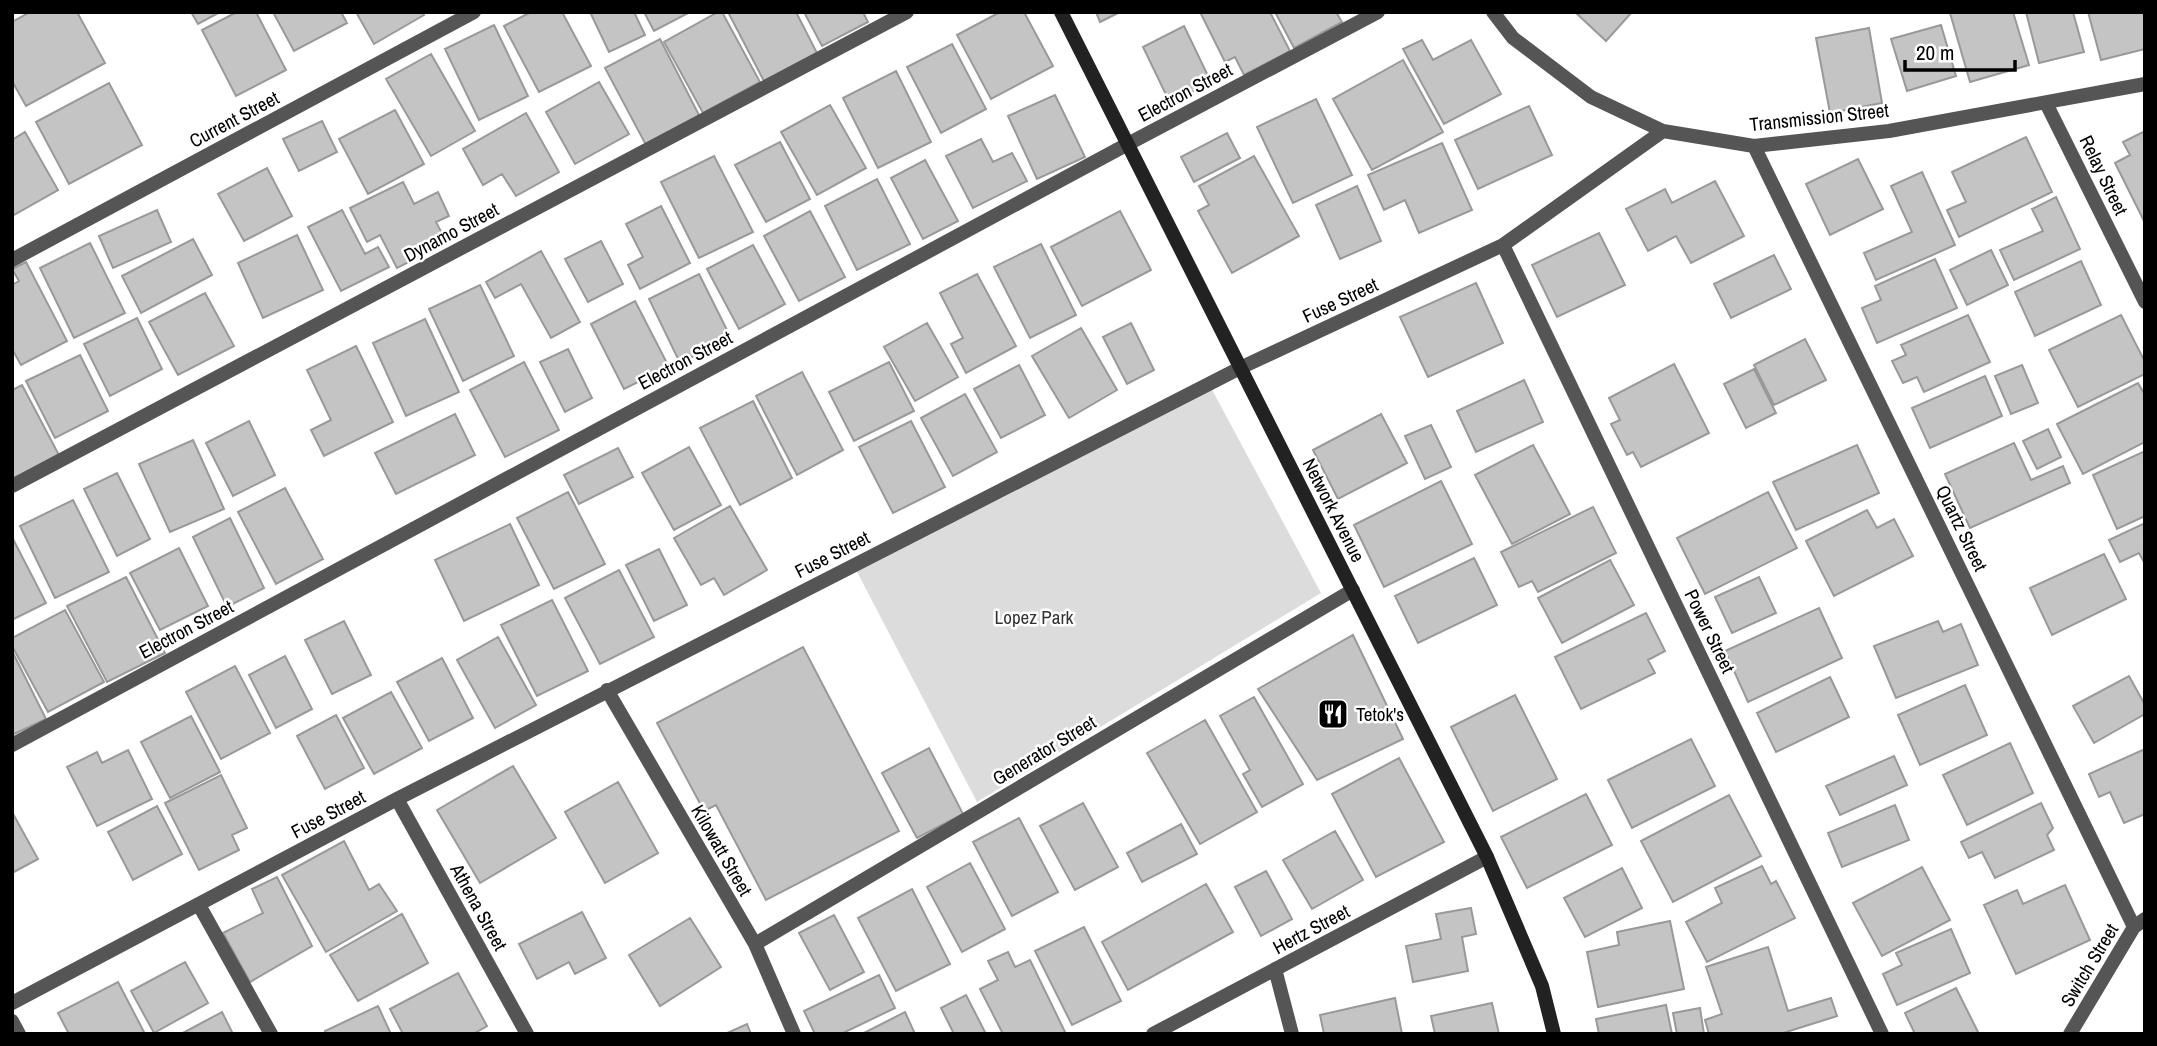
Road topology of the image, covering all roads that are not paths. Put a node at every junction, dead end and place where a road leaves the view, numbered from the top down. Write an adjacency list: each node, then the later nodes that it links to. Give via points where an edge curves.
1 (474, 12): 12 (street, Current Street)
2 (907, 12): 15 (street, Dynamo Street)
3 (1061, 12): 9 (street, Network Avenue)
4 (1378, 12): 9 (street, Electron Street)
5 (1493, 12): 8 (street, Transmission Street, via 1513,38 1581,90)
6 (2145, 84): 7 (street, Transmission Street)
7 (2046, 103): 10 (street, Transmission Street, via 1888,131); 13 (street, Relay Street)
8 (1663, 131): 10 (street, Transmission Street); 11 (street, Fuse Street)
9 (1126, 145): 14 (street, Network Avenue); 18 (street, Electron Street)
10 (1754, 146): 22 (street, Quartz Street)
11 (1503, 245): 14 (street, Fuse Street); 34 (street, Power Street)
12 (12, 260)
13 (2145, 302)
14 (1240, 368): 16 (street, Network Avenue); 17 (street, Fuse Street)
15 (12, 486)
16 (1353, 590): 20 (street, Network Avenue); 23 (street, Generator Street)
17 (607, 690): 19 (street, Fuse Street); 23 (street, Kilowatt Street)
18 (12, 744)
19 (397, 799): 21 (street, Fuse Street); 29 (street, Athena Street)
20 (1487, 857): 24 (street, Hertz Street); 33 (street, Network Avenue, via 1542,986)
21 (199, 905): 25 (street, Fuse Street); 28 (street)
22 (2140, 923): 35 (street, Switch Street)
23 (754, 944): 30 (street, Kilowatt Street)
24 (1275, 969): 31 (street, Hertz Street); 32 (street)
25 (12, 1003)
26 (12, 1021): 27 (street)
27 (19, 1034)
28 (271, 1034)
29 (527, 1034)
30 (794, 1034)
31 (1153, 1034)
32 (1292, 1034)
33 (1554, 1034)
34 (1882, 1034)
35 (2070, 1034)

